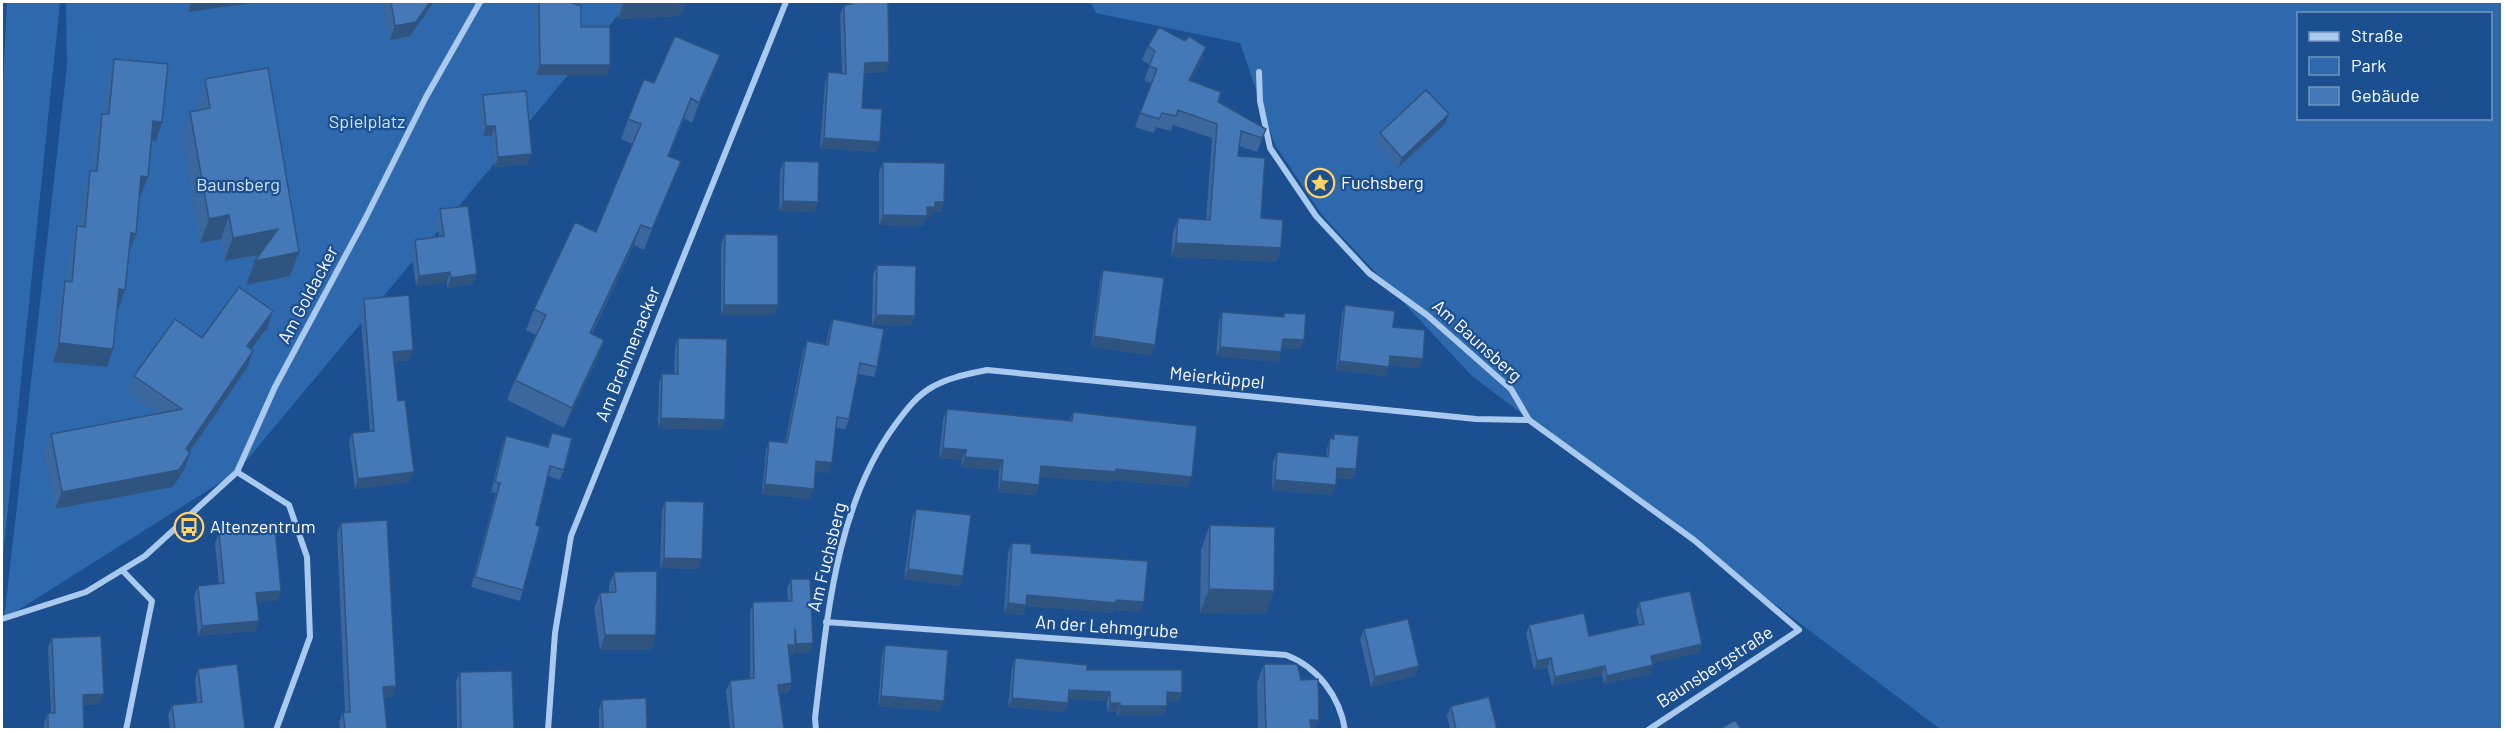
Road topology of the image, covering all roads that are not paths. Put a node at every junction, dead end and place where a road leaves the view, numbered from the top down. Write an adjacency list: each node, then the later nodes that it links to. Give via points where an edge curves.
1 (480, 2): 6 (street, Am Goldacker, via 426,97 275,387)
2 (786, 2): 13 (street, Am Brehmenacker, via 571,536 555,633)
3 (1259, 72): 5 (street, Am Baunsberg, via 1260,101 1270,148 1316,216 1369,273 1427,315 1511,389)
4 (910, 405): 5 (street, Meierküppel, via 934,386 987,370 1476,419); 9 (street, Am Fuchsberg, via 879,447 859,494 844,537)
5 (1529, 420): 10 (street, Am Baunsberg, via 1694,540)
6 (237, 472): 7 (street, Am Goldacker, via 146,556); 12 (street, via 289,505 307,557 310,637)
7 (122, 570): 8 (street, Am Goldacker, via 86,592); 11 (street, via 152,601)
8 (2, 619)
9 (826, 622): 14 (street, Am Fuchsberg); 15 (street, An der Lehmgrube, via 1286,655 1301,661 1323,681 1337,700)
10 (1799, 630): 16 (street, Baunsbergstraße)
11 (126, 729)
12 (276, 729)
13 (548, 729)
14 (816, 729)
15 (1345, 729)
16 (1648, 729)

